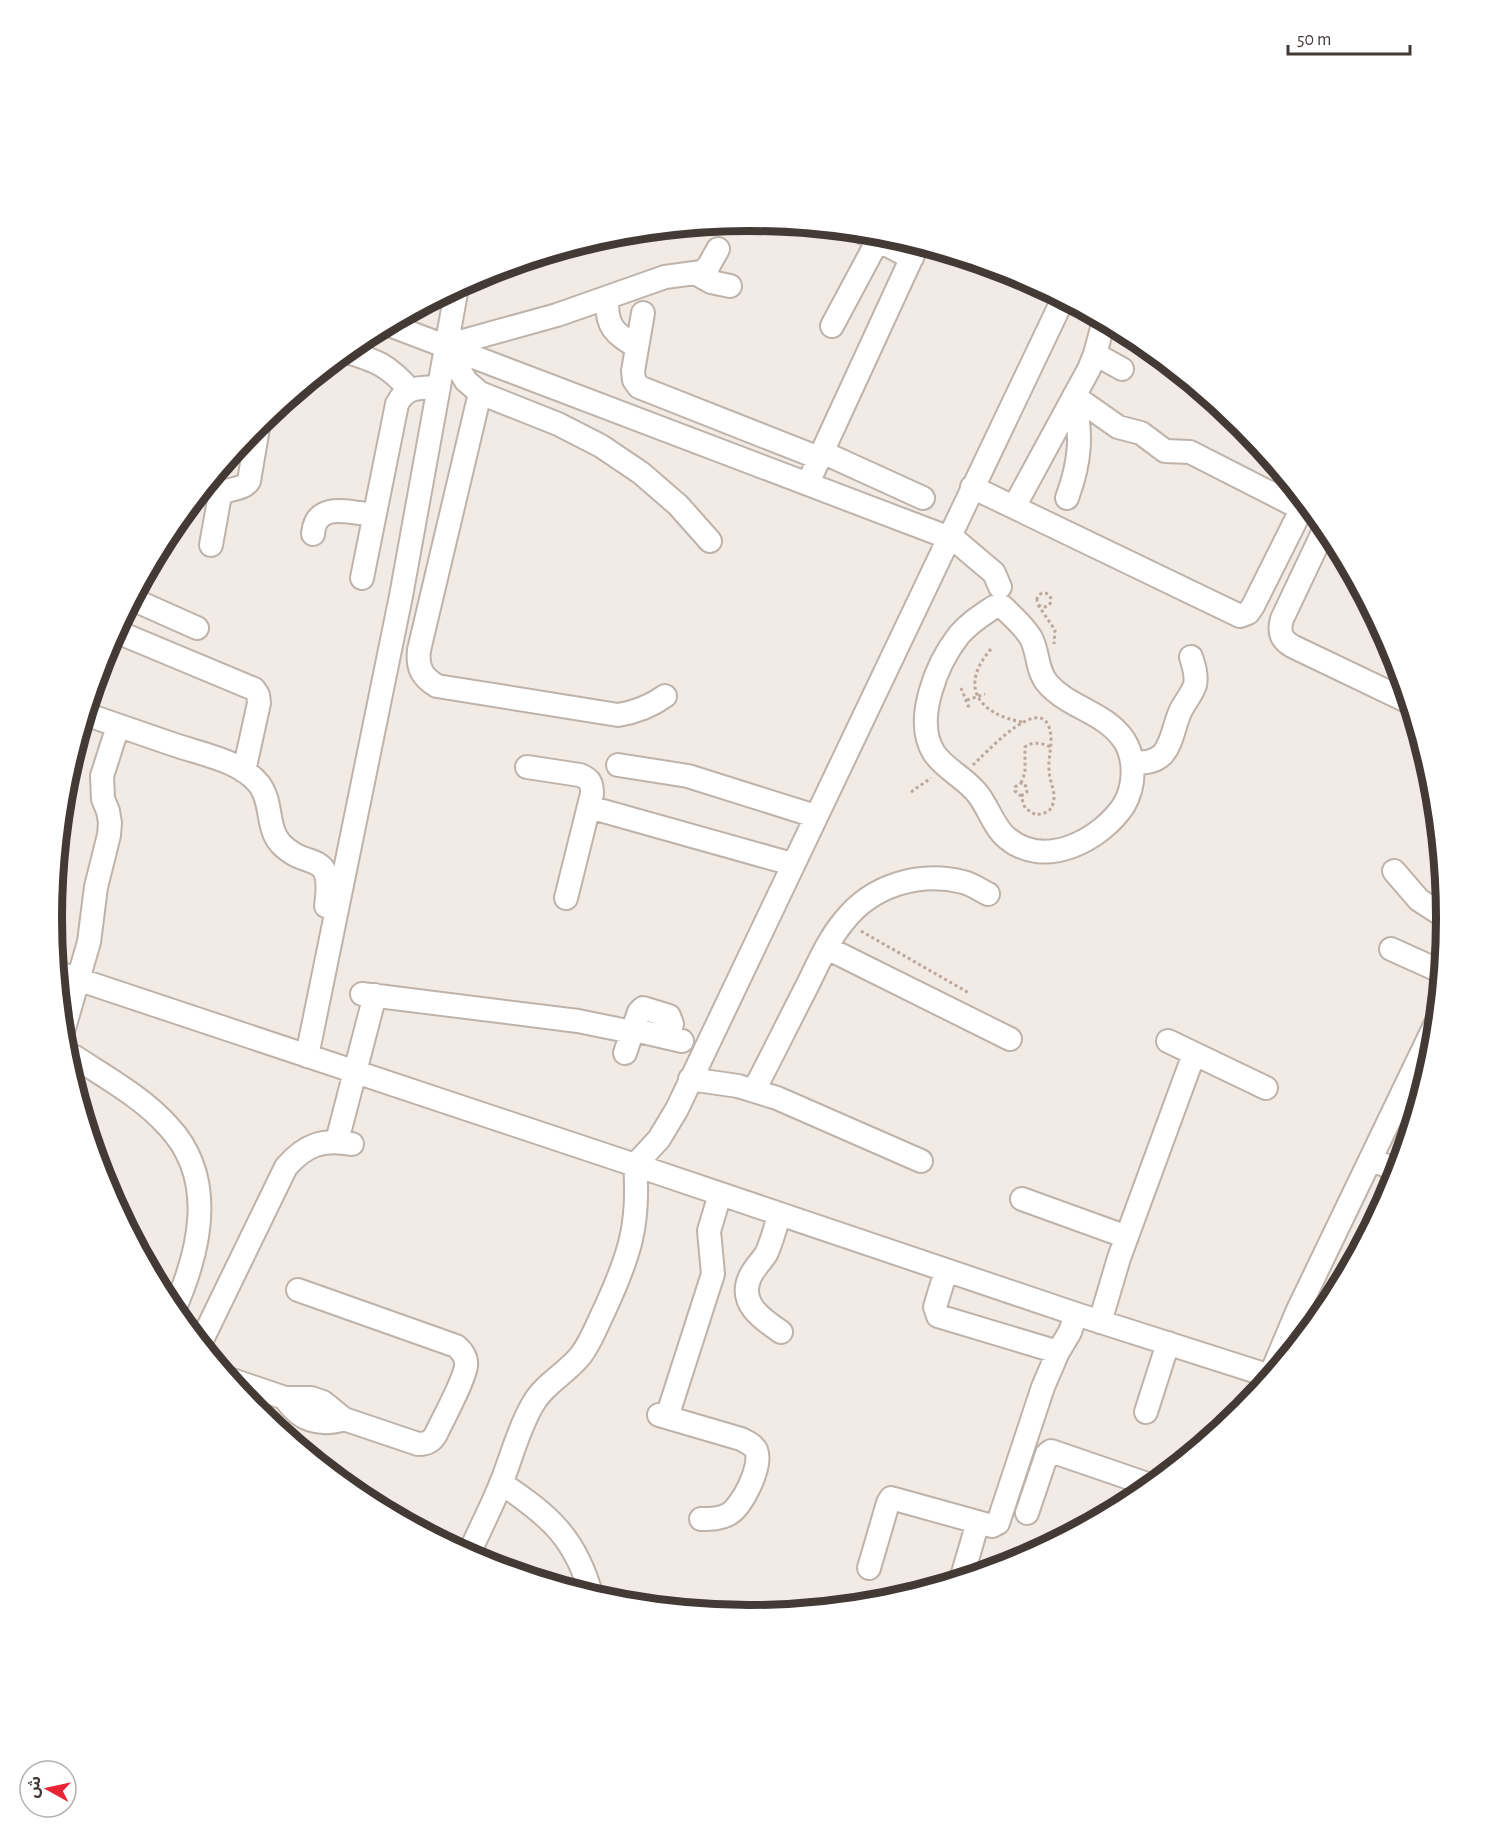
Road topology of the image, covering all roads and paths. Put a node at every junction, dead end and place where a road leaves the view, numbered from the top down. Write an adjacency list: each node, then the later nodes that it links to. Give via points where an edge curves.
1 (868, 242): 10 (street)
2 (718, 249): 4 (street, via 708,267)
3 (915, 251): 23 (street)
4 (695, 273): 5 (street); 7 (street, via 665,277)
5 (730, 286)
6 (455, 297): 13 (street)
7 (607, 298): 13 (street); 14 (street, via 609,324 617,335)
8 (1060, 306): 25 (street)
9 (643, 313): 14 (street)
10 (832, 326)
11 (397, 328): 13 (street)
12 (1102, 329): 15 (street)
13 (445, 346): 18 (street); 20 (street, via 466,381); 24 (street)
14 (637, 347): 23 (street, via 633,371 639,387)
15 (1095, 354): 17 (street); 21 (street)
16 (356, 355): 19 (street, via 393,372)
17 (1122, 369)
18 (438, 387): 19 (street); 78 (street, via 397,617)
19 (411, 390): 31 (street, via 401,395 397,404)
20 (480, 393): 35 (street, via 601,446 678,505); 48 (street, via 419,650 421,672 437,686 618,715 651,706)
21 (1074, 396): 27 (street, via 1080,447); 28 (street, via 1118,427 1141,433 1165,451 1190,452); 29 (street)
22 (256, 439): 36 (street, via 249,481 220,495)
23 (821, 455): 24 (street); 26 (street)
24 (807, 484): 34 (street)
25 (972, 487): 29 (street); 34 (street)
26 (924, 498)
27 (1067, 498)
28 (1294, 501)
29 (1014, 507): 30 (street, via 1240,616 1253,606)
30 (1301, 510)
31 (374, 515): 32 (street, via 326,512 318,517); 37 (street)
32 (313, 534)
33 (1321, 537): 47 (street, via 1282,619 1281,636 1294,647)
34 (948, 538): 39 (street, via 989,568 998,580); 65 (street)
35 (710, 541)
36 (211, 545)
37 (362, 578)
38 (1050, 596): 38 (path, via 1039,594 1038,605 1048,606)
39 (999, 601): 56 (street, via 1031,638 1047,682 1114,729 1125,742); 60 (street, via 960,634 948,652 928,702 924,719 927,737 934,753)
40 (139, 602): 41 (street)
41 (197, 628)
42 (123, 634): 59 (street, via 254,689 259,703)
43 (991, 649): 49 (path, via 977,674)
44 (1191, 657): 56 (street, via 1195,685 1175,723 1168,747 1152,761)
45 (961, 688): 50 (path)
46 (985, 694): 49 (path)
47 (1399, 694)
48 (665, 696)
49 (977, 697): 50 (path); 53 (path, via 993,712)
50 (966, 700): 51 (path)
51 (970, 710)
52 (92, 717): 54 (street)
53 (1024, 722): 55 (path, via 1034,718 1048,723); 60 (path)
54 (118, 726): 59 (street); 75 (street, via 102,776 103,800 110,823 89,942)
55 (1051, 747): 61 (path, via 1033,743 1025,747); 63 (path, via 1048,767 1055,795 1052,807 1036,815 1025,808)
56 (1132, 762): 60 (street, via 1128,798 1118,814 1086,841 1053,851 1026,848 1005,837 983,800)
57 (618, 765): 65 (street, via 688,776)
58 (527, 768): 64 (street, via 587,778 592,784)
59 (244, 771): 78 (street, via 266,796 280,843 318,863 328,878 325,914 304,1001 306,1007)
60 (953, 771): 62 (path)
61 (1021, 783): 63 (path, via 1015,787); 63 (path, via 1027,792)
62 (911, 792)
63 (1021, 796)
64 (589, 807): 66 (street); 69 (street)
65 (815, 816): 66 (street)
66 (792, 864): 87 (street)
67 (1394, 871): 70 (street, via 1419,900)
68 (988, 894): 71 (street, via 965,882 939,878 912,880 886,888 863,902)
69 (566, 898)
70 (1436, 911)
71 (844, 921): 72 (street); 77 (path)
72 (827, 948): 80 (street); 89 (street)
73 (1391, 949): 74 (street)
74 (1435, 969)
75 (67, 976): 76 (street); 84 (street)
76 (66, 992)
77 (969, 993)
78 (316, 1009): 84 (street)
79 (675, 1039): 86 (street, via 669,1016 645,1008 639,1012 628,1042 578,1022 368,994)
80 (1010, 1039)
81 (1168, 1041): 83 (street)
82 (1424, 1049): 90 (street)
83 (1194, 1054): 88 (street); 97 (street)
84 (307, 1056): 86 (street)
85 (76, 1058): 100 (street, via 152,1111 175,1134 192,1162 199,1184 200,1227)
86 (355, 1072): 92 (street); 106 (street, via 344,1142 308,1147 286,1167)
87 (690, 1079): 89 (street); 92 (street, via 668,1125)
88 (1266, 1088)
89 (754, 1090): 91 (street)
90 (1371, 1159): 93 (street); 101 (street)
91 (921, 1161)
92 (635, 1165): 94 (street); 114 (street, via 636,1218 623,1270 583,1352 533,1403)
93 (1389, 1167)
94 (720, 1194): 96 (street); 116 (street, via 709,1231 713,1274 663,1416 741,1439 755,1449 758,1458 738,1506 721,1518)
95 (1022, 1199): 97 (street)
96 (780, 1214): 98 (street); 105 (street, via 747,1291 755,1313)
97 (1127, 1238): 104 (street)
98 (946, 1271): 102 (street); 108 (street, via 935,1307 938,1316)
99 (298, 1290): 111 (street, via 462,1351 463,1374 433,1440 418,1444 344,1419 323,1402 285,1398)
100 (178, 1301)
101 (1297, 1312): 103 (street); 109 (street)
102 (1076, 1314): 104 (street); 108 (street)
103 (1309, 1316)
104 (1100, 1322): 107 (street)
105 (781, 1332)
106 (204, 1337)
107 (1168, 1343): 110 (street); 112 (street)
108 (1058, 1352): 117 (street, via 1042,1387 1000,1520 995,1526)
109 (1278, 1357)
110 (1262, 1376)
111 (243, 1384)
112 (1146, 1412)
113 (1142, 1482): 115 (street, via 1051,1451)
114 (501, 1483): 118 (street); 121 (street, via 562,1532 580,1562)
115 (1027, 1513)
116 (701, 1519)
117 (978, 1522): 119 (street, via 891,1498); 120 (street)
118 (472, 1547)
119 (869, 1568)
120 (963, 1572)
121 (589, 1587)

